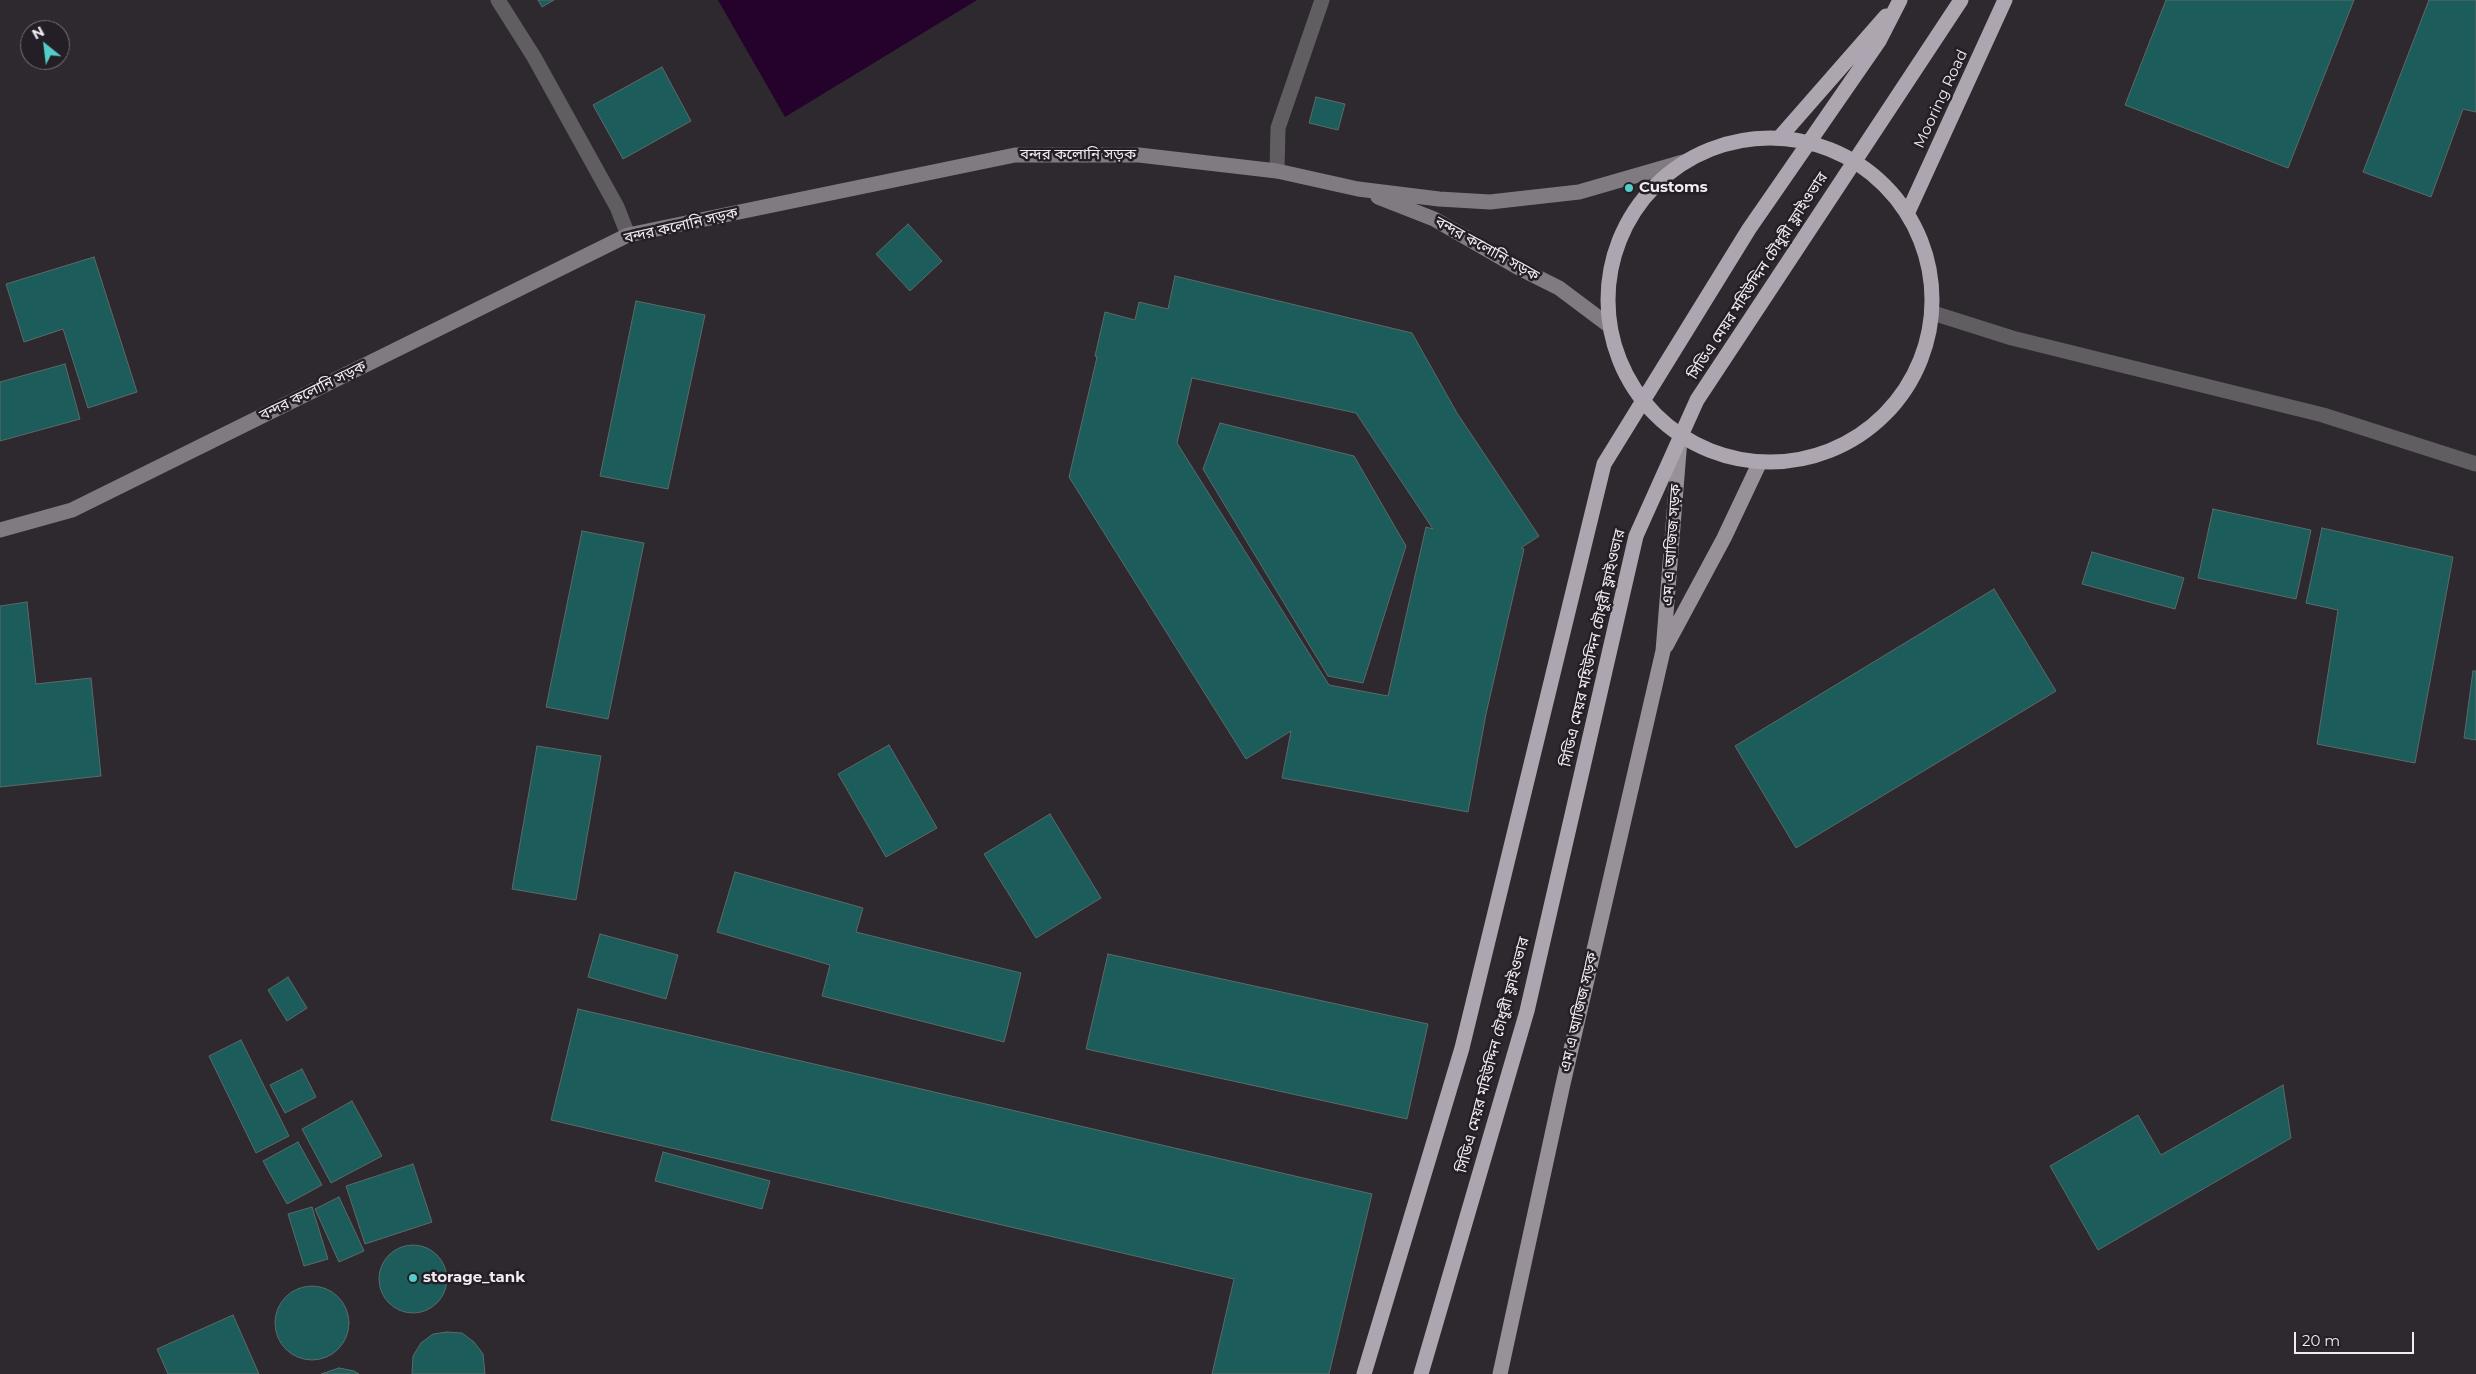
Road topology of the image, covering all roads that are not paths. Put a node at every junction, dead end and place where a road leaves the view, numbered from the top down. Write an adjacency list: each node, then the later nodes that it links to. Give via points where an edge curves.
1 (498, 0): 11 (lane, via 534,57 617,208)
2 (1322, 0): 8 (lane, via 1278,128)
3 (1900, 0): 6 (highway); 19 (highway, via 1879,41 1749,229 1604,464 1462,1048)
4 (1961, 0): 20 (highway, সিডিএ মেয়র মহিউদ্দিন চৌধুরী ফ্লাইওভার, via 1697,400 1636,536 1527,1011)
5 (2005, 0): 10 (highway, Mooring Road)
6 (1780, 137): 7 (highway, via 1730,142); 10 (highway, via 1828,147 1873,173)
7 (1683, 162): 9 (street, বন্দর কলোনি সড়ক, via 1579,192 1490,202); 13 (highway, via 1637,204 1610,261)
8 (1278, 170): 9 (street, বন্দর কলোনি সড়ক); 11 (street, বন্দর কলোনি সড়ক, via 1139,155 1015,155)
9 (1358, 189): 13 (street, বন্দর কলোনি সড়ক, via 1434,219 1559,288)
10 (1908, 212): 12 (highway, via 1928,260)
11 (628, 235): 17 (street, বন্দর কলোনি সড়ক, via 72,510)
12 (1933, 313): 15 (highway, via 1921,362 1895,406 1856,439 1810,460); 16 (lane, via 2012,338 2323,416)
13 (1607, 324): 14 (highway, via 1620,368 1645,408)
14 (1680, 438): 15 (highway); 18 (main road, এম এ আজিজ সড়ক)
15 (1759, 464): 18 (main road, এম এ আজিজ সড়ক)
16 (2476, 464)
17 (0, 530)
18 (1663, 652): 21 (main road, এম এ আজিজ সড়ক)
19 (1364, 1374)
20 (1421, 1374)
21 (1500, 1374)

